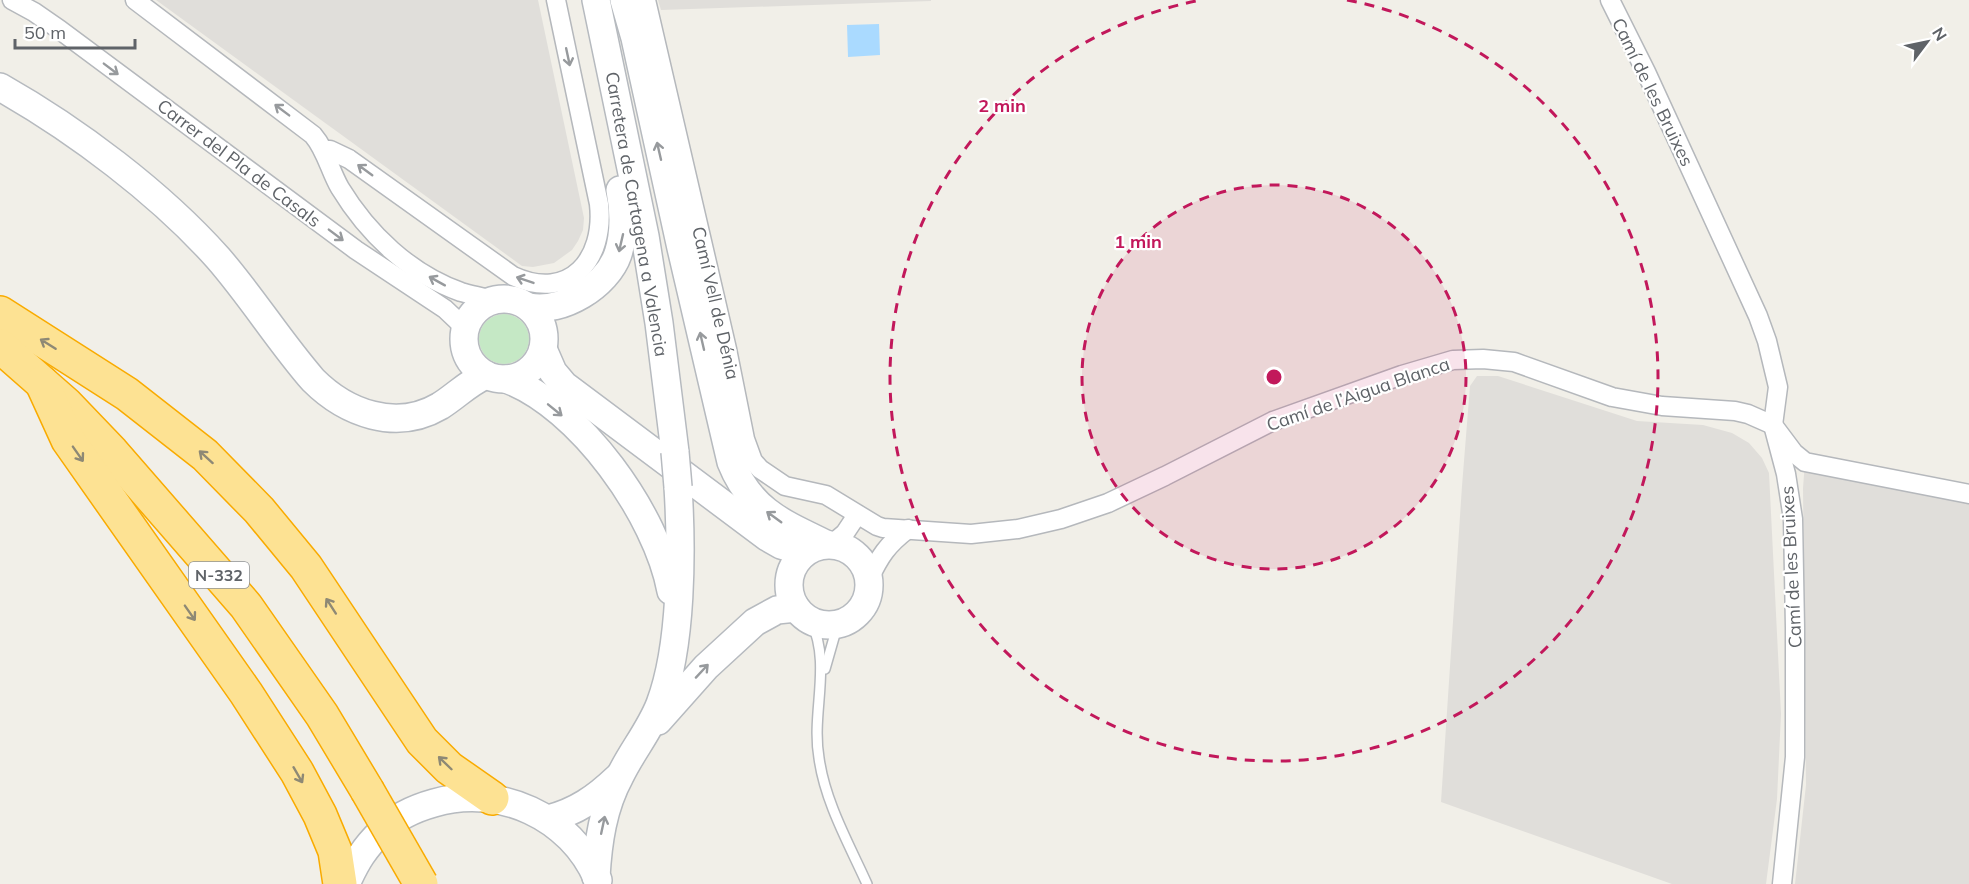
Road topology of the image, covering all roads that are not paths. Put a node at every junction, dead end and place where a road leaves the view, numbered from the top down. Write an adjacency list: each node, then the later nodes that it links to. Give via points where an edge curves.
1 (12, 0): 14 (street, Carrer del Pla de Casals, one-way to 14, via 60,30 356,250 445,309)
2 (135, 0): 10 (street, one-way to 2, via 304,126)
3 (556, 0): 10 (street, one-way to 10, via 601,222 591,256 579,271 544,284 513,276 349,159)
4 (582, 0): 12 (main road, one-way to 12, via 618,180 624,230 618,255 596,284 560,306)
5 (596, 0): 29 (main road, Carretera de Cartagena a Valencia, bridge, via 660,323 678,487)
6 (624, 0): 26 (main road, one-way to 6, via 793,529 761,506 744,487 731,462 636,38)
7 (646, 0): 23 (street, Camí Vell de Dénia, via 745,439 753,460 784,486 825,495)
8 (1610, 0): 21 (street, Camí de les Bruixes, via 1758,316 1778,387)
9 (0, 87): 20 (main road, via 78,136 178,219 217,258 298,363 328,395 358,412 395,418 429,411)
10 (323, 150): 11 (street, one-way to 10, via 443,284 378,239 340,187)
11 (492, 300): 12 (main road, via 513,299); 14 (main road, via 475,310)
12 (529, 307): 16 (main road, via 543,329)
13 (0, 313): 34 (highway, one-way to 13, via 449,768 422,741 306,567 259,510 205,455 127,394)
14 (466, 341): 17 (main road, via 471,362); 20 (main road, via 466,369)
15 (0, 346): 18 (highway, N-332)
16 (543, 349): 17 (main road, via 536,362); 19 (main road)
17 (505, 376): 19 (main road, via 545,377); 20 (main road, via 474,380); 29 (main road, one-way to 29, via 565,418 617,475 657,547)
18 (42, 382): 37 (highway, one-way to 37, via 68,440 297,772 335,851); 39 (highway, N-332, bridge, via 112,452 246,606 322,715)
19 (564, 385): 26 (main road, via 766,537)
20 (453, 396)
21 (1773, 425): 22 (street, via 1805,462); 25 (street, Camí de l’Aigua Blanca, via 1735,411 1662,406 1612,397 1514,362 1453,360 1273,421 1119,498 1061,519 971,534); 41 (street, Camí de les Bruixes, via 1793,519 1795,758)
22 (1969, 494)
23 (857, 515): 24 (street, Camí Vell de Dénia); 26 (street, via 845,533)
24 (883, 528): 25 (street, Camí de l’Aigua Blanca); 27 (street, via 884,542)
25 (908, 529): 27 (street, via 893,541)
26 (813, 553): 27 (main road, via 853,552 866,569); 28 (main road, via 789,590)
27 (875, 568): 30 (main road, via 864,606)
28 (804, 614): 30 (main road, via 832,625); 31 (lane, via 819,643); 32 (main road, one-way to 28, via 668,709 736,638 777,610)
29 (676, 620): 32 (main road, Carretera de Cartagena a Valencia, via 669,673 660,704)
30 (842, 623): 31 (lane)
31 (821, 683): 40 (lane, via 819,758 828,794)
32 (637, 748): 33 (main road, Carretera de Cartagena a Valencia)
33 (620, 775): 35 (main road, Carretera de Cartagena a Valencia, via 582,807); 36 (main road, Carretera de Cartagena a Valencia, one-way to 33, via 603,821)
34 (492, 798): 35 (main road); 38 (main road, via 453,798 416,808 383,829 358,858)
35 (548, 819): 36 (main road, via 576,845)
36 (598, 880)
37 (340, 884)
38 (346, 884)
39 (421, 884)
40 (867, 884)
41 (1782, 884)

